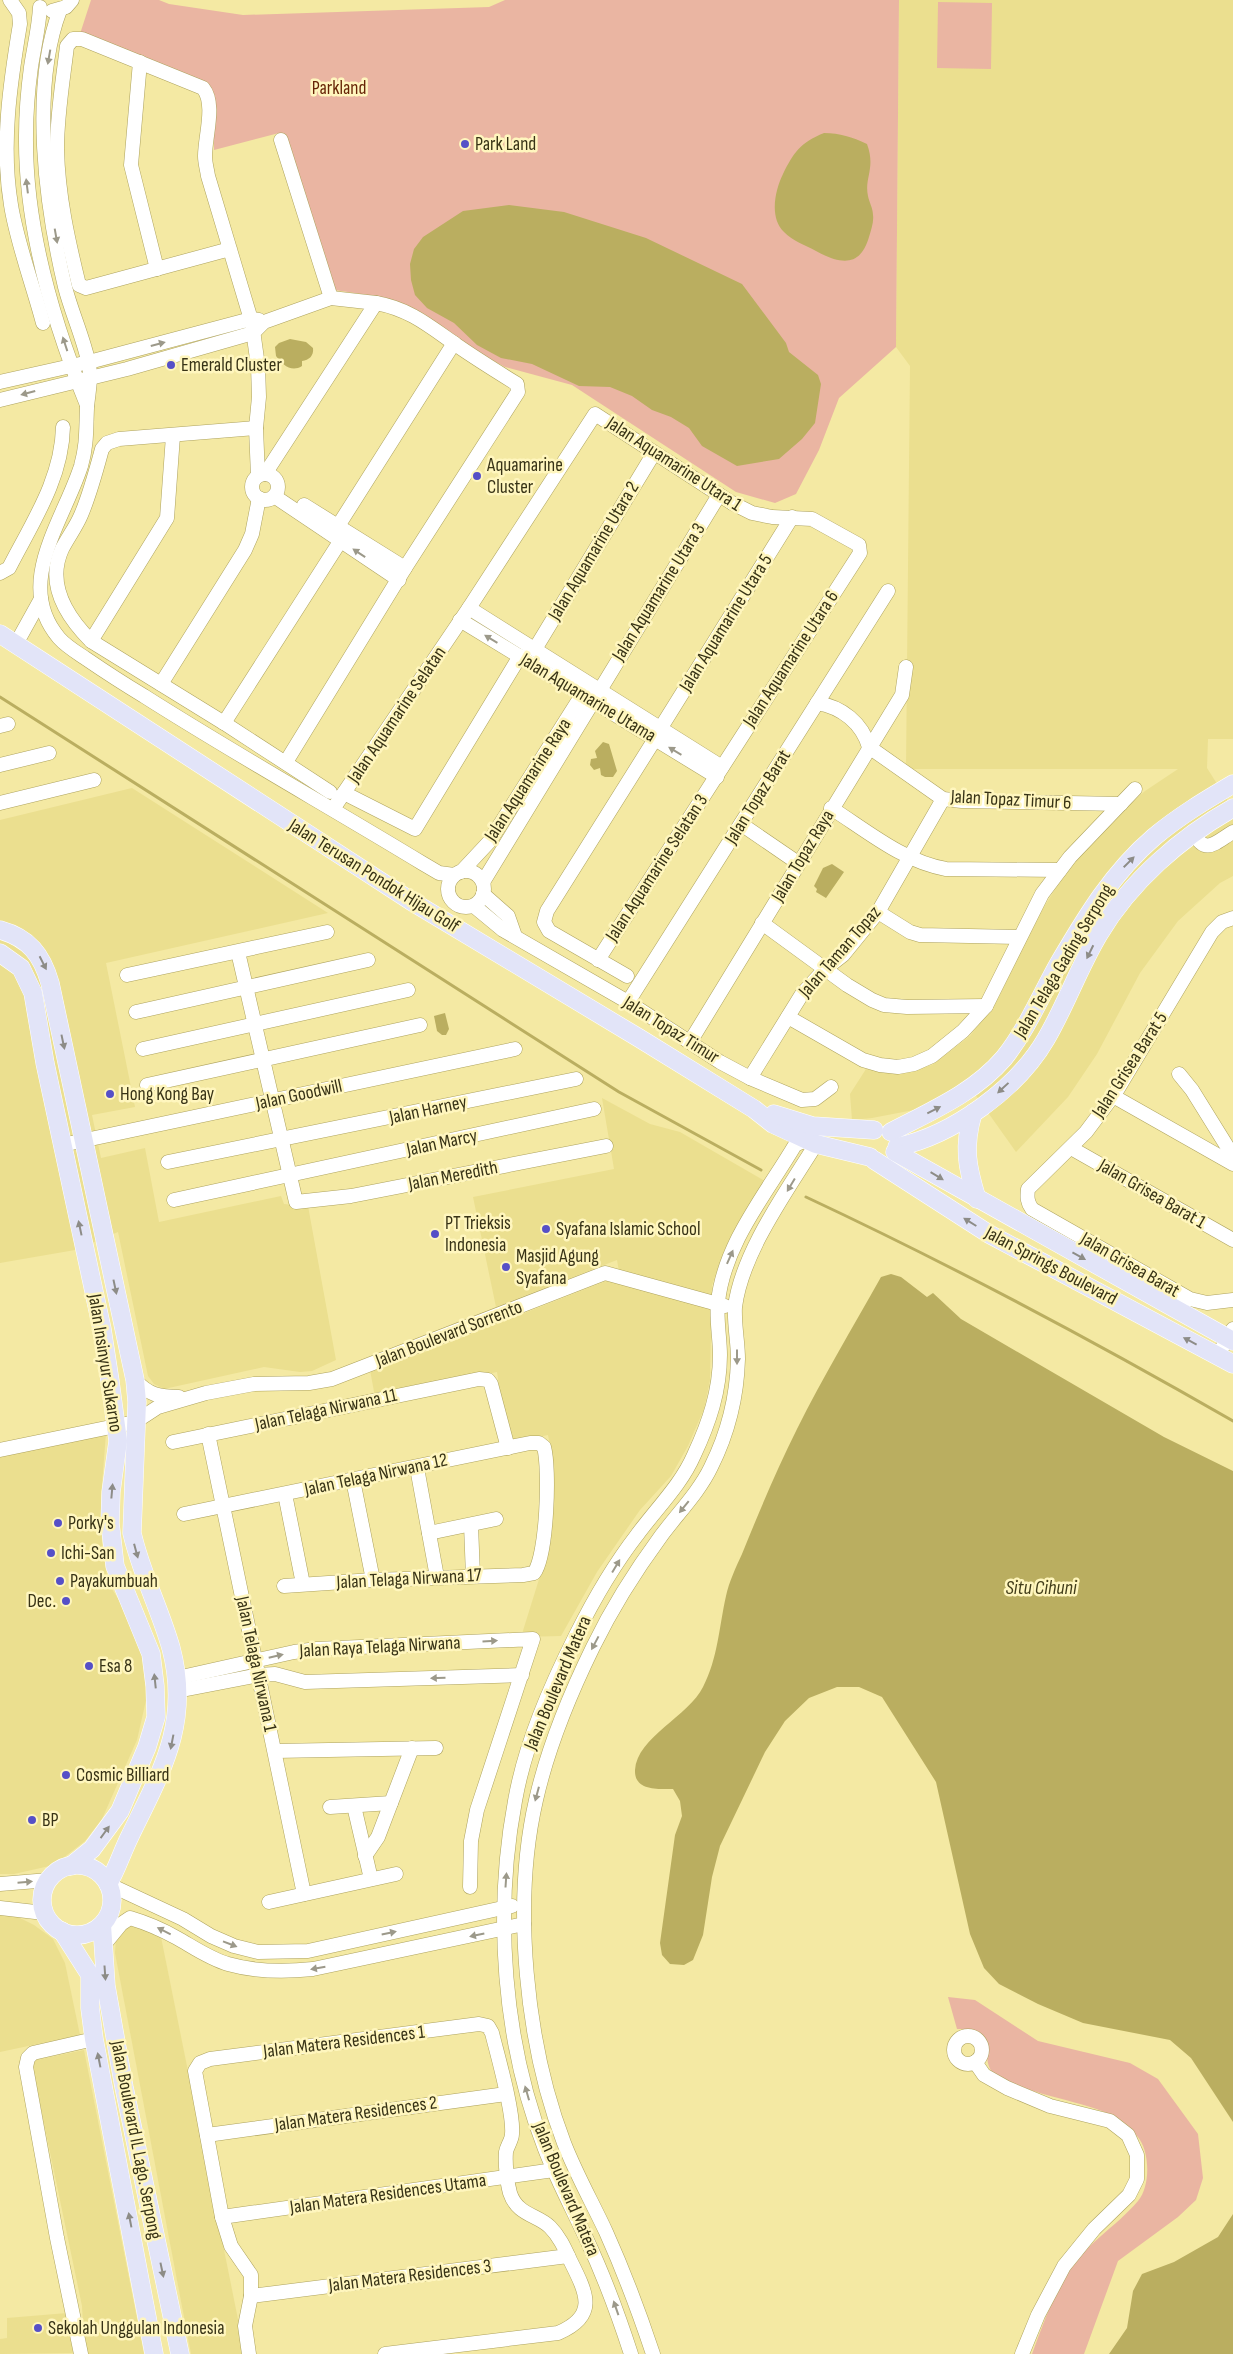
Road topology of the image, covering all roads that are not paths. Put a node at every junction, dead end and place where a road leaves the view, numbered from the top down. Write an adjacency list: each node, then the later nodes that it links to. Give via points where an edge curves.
1 (10, 0): 7 (street, via 19,13 20,24 7,116)
2 (72, 0): 4 (street)
3 (37, 3): 4 (street, via 53,11); 17 (street, one-way to 3, via 37,243 26,176 28,105)
4 (60, 10): 16 (street, one-way to 16, via 46,70 42,116 47,176 66,289)
5 (140, 62): 8 (street, via 203,88 207,93 205,158); 9 (street, via 131,165); 9 (street, via 82,39 73,40 67,46 57,149 61,201 67,238 81,287)
6 (281, 140): 10 (street)
7 (5, 207): 13 (street)
8 (230, 249): 9 (street); 12 (street)
9 (157, 269)
10 (331, 298): 11 (street); 12 (street)
11 (376, 303): 15 (street, via 394,306 426,322); 28 (street)
12 (258, 320): 14 (street); 16 (street, one-way to 12)
13 (43, 323)
14 (253, 333): 18 (street); 25 (street, via 259,397)
15 (454, 343): 33 (street); 36 (street, via 517,384 518,392)
16 (88, 362): 17 (street); 18 (street)
17 (72, 365): 19 (street); 20 (street)
18 (91, 377): 19 (street); 22 (street)
19 (76, 380): 21 (street, one-way to 21); 22 (street)
20 (0, 382)
21 (0, 400)
22 (87, 406): 38 (street, via 87,442 72,490 44,554)
23 (595, 414): 27 (street, Jalan Aquamarine Utara 1); 39 (street, Jalan Aquamarine Selatan)
24 (63, 427): 35 (street, via 55,474 43,503)
25 (256, 428): 26 (street); 28 (street)
26 (173, 436): 43 (street, via 167,518); 43 (street, via 119,439 107,443 102,449 80,516 59,558 55,576 64,607)
27 (654, 453): 30 (street, Jalan Aquamarine Utara 1); 45 (street, Jalan Aquamarine Utara 2)
28 (262, 475): 29 (street, via 276,480); 31 (street, via 253,482 252,489)
29 (276, 492): 31 (street, via 266,500); 33 (street)
30 (719, 495): 32 (street, Jalan Aquamarine Utara 1, via 752,513); 49 (street, Jalan Aquamarine Utara 3)
31 (259, 498): 48 (street, via 252,534 245,550)
32 (792, 517): 34 (street, Jalan Aquamarine Utara 1, via 812,519 859,545); 52 (street, Jalan Aquamarine Utara 5)
33 (339, 533): 36 (street); 51 (street)
34 (861, 551): 57 (street, Jalan Aquamarine Utara 6)
35 (4, 571)
36 (402, 574): 55 (street)
37 (888, 591): 50 (street, Jalan Topaz Barat)
38 (41, 599): 40 (street); 44 (street)
39 (469, 608): 41 (street, Jalan Aquamarine Selatan); 45 (street, Jalan Aquamarine Utama)
40 (45, 613): 44 (street); 68 (street, via 59,638 84,657 165,710)
41 (460, 620): 46 (street, Jalan Aquamarine Utama, one-way to 41); 62 (street, Jalan Aquamarine Selatan)
42 (0, 634): 44 (main road, Jalan Terusan Pondok Hijau Golf)
43 (91, 641): 48 (street)
44 (20, 647): 112 (main road, Jalan Terusan Pondok Hijau Golf, via 411,901)
45 (535, 649): 49 (street, Jalan Aquamarine Utama)
46 (520, 656): 49 (street, Jalan Aquamarine Utama); 62 (street, via 413,829)
47 (906, 667): 53 (street, Jalan Topaz Raya, via 902,695)
48 (161, 684): 51 (street)
49 (590, 692): 52 (street, Jalan Aquamarine Utama); 75 (street, Jalan Aquamarine Raya, via 489,842); 76 (street, Jalan Aquamarine Raya)
50 (817, 703): 53 (street, Jalan Topaz Timur 6, via 829,705 850,718 865,736); 69 (street, Jalan Topaz Barat)
51 (224, 722): 55 (street)
52 (658, 734): 57 (street, Jalan Aquamarine Utama); 88 (street, Jalan Aquamarine Utara 5, via 544,920 549,931)
53 (869, 748): 63 (street, Jalan Topaz Timur 6); 66 (street, Jalan Topaz Raya)
54 (49, 753): 56 (street)
55 (286, 762): 61 (street)
56 (0, 765)
57 (719, 772): 88 (street, Jalan Aquamarine Selatan 3)
58 (94, 780): 64 (street)
59 (1233, 784): 115 (main road, Jalan Telaga Gading Serpong, one-way to 59, via 981,1080 1004,1058 1031,1017 1082,924 1120,872 1180,816)
60 (1135, 789): 65 (street)
61 (330, 792)
62 (344, 793): 68 (street, Jalan Aquamarine Selatan)
63 (943, 799): 65 (street, Jalan Topaz Timur 6); 72 (street, Jalan Taman Topaz)
64 (0, 803)
65 (1121, 804): 74 (street)
66 (831, 808): 72 (street); 73 (street, Jalan Topaz Raya)
67 (1233, 808): 70 (main road, Jalan Telaga Gading Serpong)
68 (333, 809): 75 (street, via 439,873)
69 (741, 824): 73 (street); 94 (street, Jalan Topaz Barat)
70 (1194, 832): 71 (street, via 1199,842 1206,846); 113 (main road, Jalan Telaga Gading Serpong, one-way to 113, via 1125,897 1099,934 1045,1041 1021,1071 990,1101)
71 (1233, 832)
72 (909, 857): 74 (street, via 946,869); 78 (street, Jalan Taman Topaz)
73 (798, 863): 80 (street, Jalan Topaz Raya)
74 (1060, 870): 84 (street, via 1042,894)
75 (455, 877): 76 (street, via 474,873); 77 (street, via 448,891 453,902 464,908)
76 (483, 888): 77 (street); 83 (street, via 508,916)
77 (474, 906): 83 (street, Jalan Topaz Timur)
78 (878, 912): 84 (street, via 920,935); 89 (street, Jalan Taman Topaz, via 844,955)
79 (1233, 918): 109 (street, Jalan Grisea Barat 5, via 1222,922 1212,932)
80 (762, 924): 89 (street); 100 (street, Jalan Topaz Raya)
81 (0, 930): 116 (main road, Jalan Insinyur Sukarno, one-way to 116, via 20,939 40,957 46,969)
82 (327, 932): 85 (street)
83 (515, 936): 94 (street, Jalan Topaz Timur)
84 (1020, 937): 95 (street)
85 (238, 952): 90 (street); 92 (street)
86 (0, 953): 119 (main road, Jalan Insinyur Sukarno, via 21,968 33,993)
87 (368, 960): 92 (street)
88 (598, 960): 91 (street)
89 (826, 969): 95 (street, via 859,993 884,1005); 97 (street, Jalan Taman Topaz, via 802,994)
90 (127, 976)
91 (627, 976)
92 (246, 988): 96 (street); 98 (street)
93 (408, 990): 98 (street)
94 (628, 1002): 100 (street, Jalan Topaz Timur)
95 (986, 1006): 97 (street, via 963,1031 932,1056 898,1067 863,1060)
96 (136, 1012)
97 (788, 1017): 105 (street, Jalan Taman Topaz)
98 (254, 1024): 101 (street); 103 (street)
99 (420, 1025): 103 (street)
100 (690, 1042): 105 (street, Jalan Topaz Timur)
101 (143, 1049)
102 (516, 1049): 110 (street, Jalan Goodwill)
103 (262, 1059): 107 (street); 110 (street)
104 (1179, 1074): 122 (street)
105 (750, 1078): 108 (street, Jalan Topaz Timur, via 802,1100 815,1099)
106 (576, 1079): 117 (street, Jalan Harney)
107 (147, 1085)
108 (831, 1087)
109 (1113, 1096): 121 (street, Jalan Grisea Barat 5); 126 (street)
110 (272, 1100): 116 (street, Jalan Goodwill); 117 (street)
111 (594, 1109): 127 (street, Jalan Marcy)
112 (754, 1109): 114 (main road, Jalan Terusan Pondok Hijau Golf); 118 (main road, Jalan Terusan Pondok Hijau Golf, via 773,1124)
113 (972, 1113): 115 (main road, Jalan Telaga Gading Serpong, via 955,1126 925,1140); 129 (main road, via 966,1150)
114 (832, 1128): 115 (main road, Jalan Terusan Pondok Hijau Golf); 118 (main road)
115 (894, 1139): 123 (main road, via 884,1160); 123 (main road, via 868,1135 865,1150); 125 (main road, Jalan Springs Boulevard)
116 (84, 1140): 119 (street, Jalan Goodwill); 133 (main road, Jalan Insinyur Sukarno)
117 (281, 1140): 124 (street, Jalan Harney); 127 (street)
118 (811, 1142): 123 (main road, Jalan Terusan Pondok Hijau Golf); 136 (street, Jalan Boulevard Matera, one-way to 118, via 727,1262 740,1235 796,1146); 137 (street, Jalan Boulevard Matera, one-way to 137, via 755,1245 743,1272)
119 (62, 1145): 134 (main road, Jalan Insinyur Sukarno, one-way to 119)
120 (606, 1146): 127 (street, Jalan Meredith, via 300,1203 294,1199)
121 (1071, 1148): 131 (street, Jalan Grisea Barat 5, via 1028,1189 1028,1204); 132 (street, Jalan Grisea Barat 1)
122 (1233, 1156)
123 (872, 1158): 128 (main road, Jalan Springs Boulevard)
124 (168, 1162)
125 (915, 1162): 128 (main road); 129 (main road, Jalan Springs Boulevard, one-way to 129)
126 (1233, 1164)
127 (289, 1176): 130 (street, Jalan Marcy)
128 (902, 1178): 139 (main road, Jalan Springs Boulevard, one-way to 128, via 989,1234)
129 (977, 1199): 138 (main road, Jalan Springs Boulevard, one-way to 138)
130 (174, 1200)
131 (1032, 1209): 135 (street, Jalan Grisea Barat, via 1190,1299 1207,1303)
132 (1233, 1240)
133 (109, 1259): 134 (main road); 140 (main road, Jalan Insinyur Sukarno, one-way to 140)
134 (88, 1264): 143 (main road, Jalan Insinyur Sukarno)
135 (1233, 1300)
136 (718, 1304): 137 (street, Jalan Boulevard Sorrento); 141 (street, Jalan Boulevard Sorrento, via 605,1274 332,1379 309,1383 254,1384); 149 (street, Jalan Boulevard Matera, via 720,1359 717,1391)
137 (735, 1308): 151 (street, Jalan Boulevard Matera, one-way to 151, via 738,1360 735,1394 726,1432)
138 (1231, 1336): 139 (street)
139 (1225, 1359)
140 (135, 1380): 141 (street, Jalan Boulevard Sorrento, via 155,1396); 142 (main road, Jalan Insinyur Sukarno)
141 (187, 1397): 144 (street, Jalan Boulevard Sorrento, via 158,1407)
142 (137, 1402): 143 (street); 144 (main road, Jalan Insinyur Sukarno)
143 (114, 1407): 145 (main road, Jalan Insinyur Sukarno)
144 (136, 1422): 145 (street); 172 (main road, Jalan Insinyur Sukarno, one-way to 172, via 132,1533 136,1554 172,1650)
145 (116, 1425): 150 (street); 180 (main road, Jalan Insinyur Sukarno, one-way to 145, via 92,1849 120,1811 148,1747 156,1717 151,1654 114,1566 111,1492 118,1441)
146 (208, 1434): 147 (street, Jalan Telaga Nirwana 11); 148 (street, Jalan Telaga Nirwana 11, via 479,1379 488,1380 491,1384); 155 (street, Jalan Telaga Nirwana 1)
147 (172, 1442)
148 (508, 1448): 152 (street, Jalan Telaga Nirwana 12); 160 (street, Jalan Telaga Nirwana 12, via 542,1444 546,1454 543,1542)
149 (697, 1448): 151 (street); 165 (street, Jalan Boulevard Matera, one-way to 149, via 624,1552 673,1489)
150 (0, 1450)
151 (715, 1458): 167 (street, Jalan Boulevard Matera, one-way to 167, via 690,1501 641,1564)
152 (417, 1468): 153 (street, Jalan Telaga Nirwana 12); 159 (street)
153 (353, 1480): 154 (street, Jalan Telaga Nirwana 12); 163 (street)
154 (285, 1494): 155 (street, Jalan Telaga Nirwana 12); 164 (street)
155 (223, 1506): 156 (street, Jalan Telaga Nirwana 12); 169 (street, Jalan Telaga Nirwana 1)
156 (184, 1514)
157 (496, 1519): 158 (street)
158 (471, 1525): 159 (street); 161 (street)
159 (429, 1532): 162 (street)
160 (534, 1573): 161 (street, Jalan Telaga Nirwana 17)
161 (473, 1576): 162 (street, Jalan Telaga Nirwana 17)
162 (437, 1577): 163 (street, Jalan Telaga Nirwana 17)
163 (373, 1580): 164 (street, Jalan Telaga Nirwana 17)
164 (303, 1584): 166 (street, Jalan Telaga Nirwana 17)
165 (604, 1585): 167 (street); 168 (street, Jalan Boulevard Matera)
166 (284, 1586)
167 (622, 1595): 170 (street, Jalan Boulevard Matera, one-way to 170)
168 (563, 1663): 170 (street); 191 (street, Jalan Boulevard Matera, one-way to 168, via 515,1799 529,1746)
169 (257, 1668): 171 (street, Jalan Raya Telaga Nirwana, one-way to 169, via 305,1682); 171 (street, Jalan Raya Telaga Nirwana, one-way to 171, via 317,1649 533,1639); 172 (street, Jalan Raya Telaga Nirwana); 175 (street, Jalan Telaga Nirwana 1)
170 (582, 1672): 189 (street, Jalan Boulevard Matera, one-way to 189, via 549,1752 535,1803)
171 (522, 1675): 186 (street, via 478,1810 471,1841)
172 (177, 1685): 185 (main road, Jalan Insinyur Sukarno, one-way to 185, via 175,1725 165,1764)
173 (412, 1748): 174 (street); 175 (street); 176 (street)
174 (436, 1748)
175 (275, 1751): 187 (street, Jalan Telaga Nirwana 1)
176 (391, 1803): 177 (street); 179 (street, via 378,1837)
177 (354, 1806): 178 (street); 179 (street)
178 (330, 1807)
179 (365, 1856): 182 (street)
180 (71, 1866): 183 (main road, via 55,1873); 185 (main road, via 89,1868)
181 (396, 1874): 182 (street)
182 (371, 1879): 187 (street)
183 (49, 1880): 184 (street, one-way to 183); 192 (main road, via 42,1895)
184 (0, 1884)
185 (108, 1884): 194 (main road, via 111,1910); 198 (street, one-way to 198, via 234,1946 258,1952 284,1953)
186 (470, 1887)
187 (304, 1894): 188 (street)
188 (269, 1902)
189 (525, 1903): 191 (street); 193 (street, Jalan Boulevard Matera)
190 (0, 1908): 192 (street)
191 (504, 1908): 195 (street, Jalan Boulevard Matera); 198 (street, one-way to 191)
192 (44, 1912): 196 (main road)
193 (524, 1924): 195 (street); 200 (street, Jalan Boulevard Matera)
194 (102, 1925): 196 (main road, via 87,1934); 197 (main road, Jalan Boulevard IL Lago. Serpong)
195 (504, 1929): 199 (street, one-way to 199); 201 (street, Jalan Boulevard Matera)
196 (62, 1932): 202 (main road, Jalan Boulevard IL Lago. Serpong, via 90,1975)
197 (103, 1946): 199 (street, one-way to 197, via 287,1971 256,1970 228,1964 152,1925 130,1918); 206 (main road, Jalan Boulevard IL Lago. Serpong, one-way to 206, via 106,1986)
198 (333, 1946): 199 (street)
199 (337, 1964)
200 (532, 2019): 201 (street); 210 (street, Jalan Boulevard Matera, via 545,2082)
201 (512, 2022): 208 (street, Jalan Boulevard Matera, one-way to 201, via 525,2087)
202 (94, 2039): 207 (main road, Jalan Boulevard IL Lago. Serpong, one-way to 202); 215 (street, via 33,2053 26,2067)
203 (975, 2062): 222 (street, via 984,2075 1050,2106 1110,2121 1128,2135 1137,2156 1137,2179 1129,2195 1064,2266)
204 (506, 2094): 205 (street, Jalan Matera Residences 2); 205 (street, Jalan Matera Residences 1, via 492,2033 488,2026 479,2024 210,2059 200,2063 195,2071); 209 (street, via 512,2134 506,2151)
205 (207, 2136): 212 (street)
206 (139, 2160): 207 (main road); 217 (main road, Jalan Boulevard IL Lago. Serpong, one-way to 217)
207 (119, 2164): 216 (main road, Jalan Boulevard IL Lago. Serpong, one-way to 207)
208 (554, 2170): 209 (street, Jalan Matera Residences Utama); 211 (street, Jalan Boulevard Matera)
209 (508, 2177): 212 (street, Jalan Matera Residences Utama); 213 (street, via 510,2194 517,2205 531,2217 548,2224)
210 (579, 2179): 211 (street); 221 (street, Jalan Boulevard Matera, via 633,2294)
211 (560, 2187): 220 (street, Jalan Boulevard Matera, one-way to 211, via 614,2302)
212 (222, 2217): 214 (street, via 232,2246 251,2275)
213 (568, 2256): 214 (street, Jalan Matera Residences 3); 219 (street, via 585,2289 586,2304 581,2317 570,2327 558,2333)
214 (252, 2296): 218 (street, via 245,2326)
215 (82, 2354)
216 (154, 2354)
217 (180, 2354)
218 (250, 2354)
219 (385, 2354)
220 (631, 2354)
221 (653, 2354)
222 (1022, 2354)

